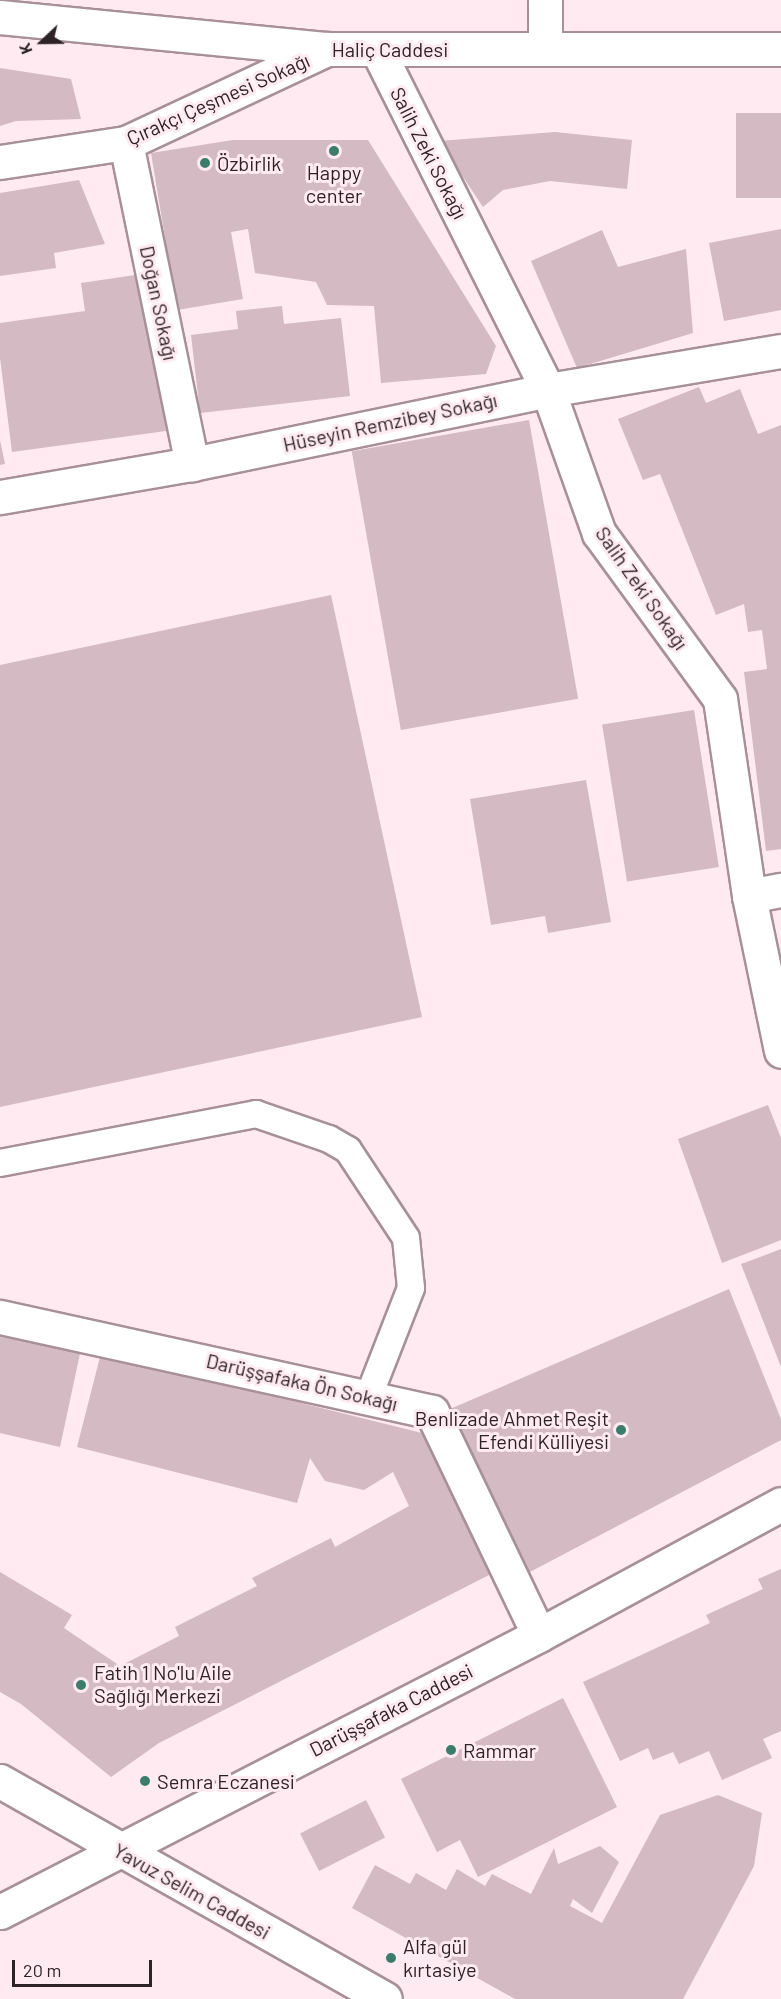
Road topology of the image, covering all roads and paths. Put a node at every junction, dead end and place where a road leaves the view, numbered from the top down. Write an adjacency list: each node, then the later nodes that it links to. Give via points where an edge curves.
1 (545, 0): 3 (street)
2 (0, 17): 5 (street, Haliç Caddesi)
3 (545, 49): 4 (street, Haliç Caddesi); 6 (street, Haliç Caddesi)
4 (781, 49)
5 (327, 50): 6 (street, Haliç Caddesi); 7 (street, Çırakçı Çeşmesi Sokağı)
6 (377, 50): 10 (street, Salih Zeki Sokağı)
7 (126, 143): 8 (street, Çırakçı Çeşmesi Sokağı); 11 (street, Doğan Sokağı)
8 (0, 162)
9 (781, 351): 10 (street, Hüseyin Remzibey Sokağı)
10 (548, 390): 11 (street, Hüseyin Remzibey Sokağı); 14 (street, Salih Zeki Sokağı, via 599,533 720,699)
11 (192, 464): 12 (street, Hüseyin Remzibey Sokağı)
12 (0, 497)
13 (781, 890): 14 (street)
14 (750, 896): 15 (street, Salih Zeki Sokağı)
15 (781, 1051)
16 (0, 1163): 18 (lane, via 256,1114 329,1139 348,1150 406,1238 411,1288)
17 (0, 1317): 18 (street, Darüşşafaka Ön Sokağı)
18 (369, 1396): 20 (street, Darüşşafaka Ön Sokağı, via 432,1412)
19 (781, 1504): 20 (street, Darüşşafaka Caddesi)
20 (539, 1635): 22 (street, Darüşşafaka Caddesi)
21 (0, 1781): 22 (street, Yavuz Selim Caddesi)
22 (116, 1849): 23 (street, Darüşşafaka Caddesi); 24 (street, Yavuz Selim Caddesi)
23 (0, 1912)
24 (385, 1999)

